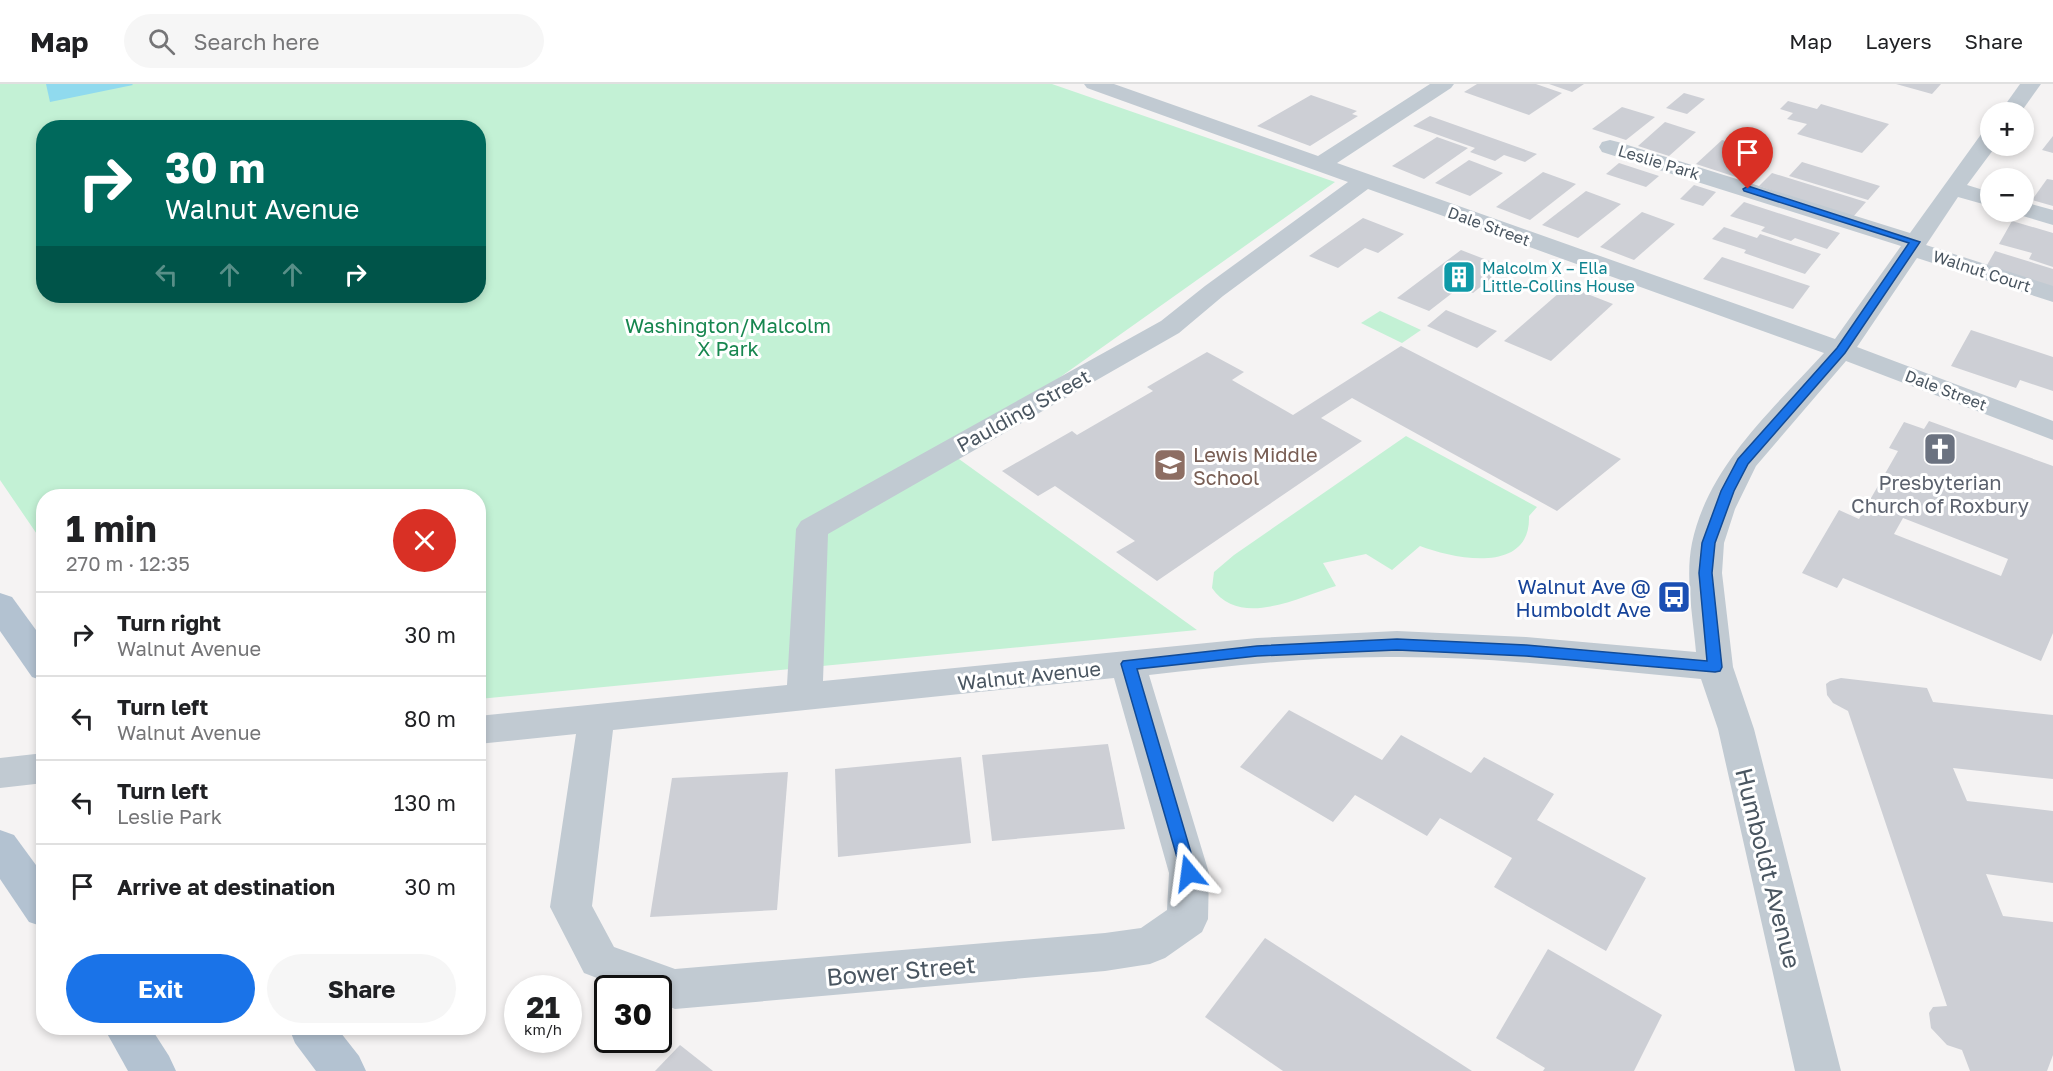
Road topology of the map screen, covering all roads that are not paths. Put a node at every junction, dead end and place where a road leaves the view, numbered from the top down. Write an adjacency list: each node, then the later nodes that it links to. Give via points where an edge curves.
1 (1094, 84): 7 (street, Dale Street)
2 (2031, 84): 4 (street)
3 (1436, 85): 7 (street)
4 (2018, 102)
5 (1610, 147): 13 (street, Leslie Park)
6 (1980, 152): 9 (street)
7 (1319, 165): 8 (street, Dale Street)
8 (1364, 182): 15 (street, Dale Street); 21 (street, Paulding Street, via 1170,327 812,529)
9 (1953, 188): 10 (street); 13 (street)
10 (1980, 196)
11 (2034, 212): 12 (street)
12 (2053, 218)
13 (1913, 245): 14 (street, Walnut Court); 15 (street)
14 (2053, 294)
15 (1841, 350): 16 (street, Dale Street); 20 (street, via 1743,462 1719,509 1708,543 1706,573)
16 (2053, 431)
17 (0, 605): 18 (main road)
18 (36, 657)
19 (1128, 664): 20 (street, Walnut Avenue, via 1257,651 1397,644 1526,650); 21 (street, Walnut Avenue); 22 (street, Bower Street, via 1189,873 1187,919 1150,945 1105,952 675,989 599,960 571,907)
20 (1715, 667): 32 (street, Humboldt Avenue, via 1736,729)
21 (804, 698): 22 (street, Walnut Avenue)
22 (596, 719): 23 (street, Walnut Avenue)
23 (486, 729)
24 (36, 769): 25 (street)
25 (0, 773)
26 (0, 847): 27 (main road)
27 (36, 898)
28 (130, 1035): 30 (main road)
29 (315, 1035): 31 (main road)
30 (153, 1071)
31 (343, 1071)
32 (1818, 1071)

